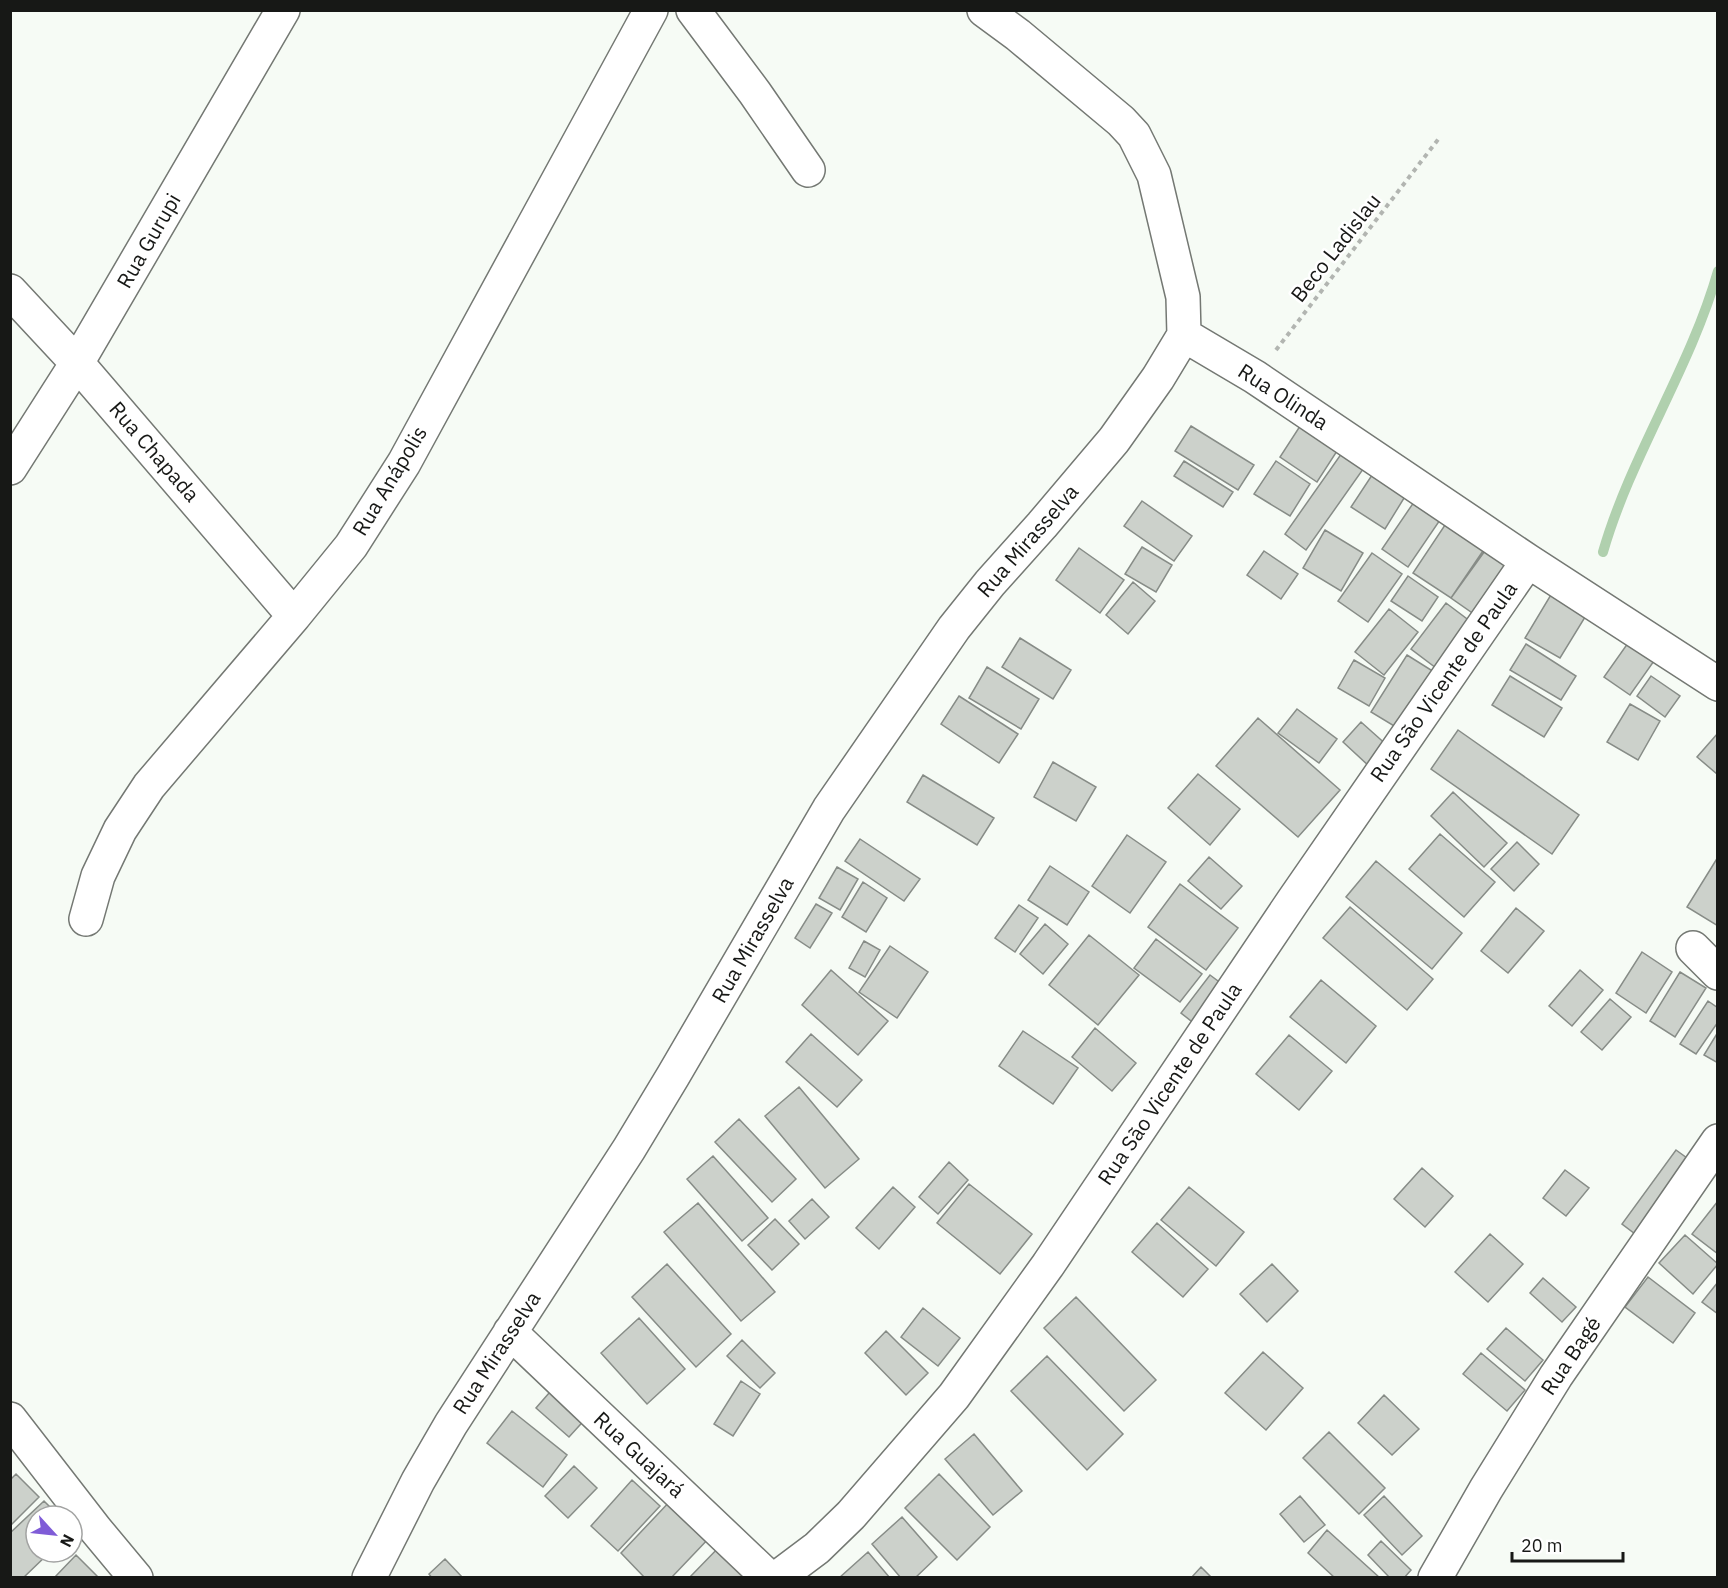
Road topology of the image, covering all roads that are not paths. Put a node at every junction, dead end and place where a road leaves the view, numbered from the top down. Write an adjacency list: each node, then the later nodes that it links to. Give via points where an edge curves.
1 (283, 10): 8 (street, Rua Gurupi)
2 (651, 10): 11 (street, Rua Anápolis, via 404,463 351,546)
3 (693, 10): 5 (street)
4 (984, 10): 7 (street, via 1134,135 1160,197 1183,297)
5 (808, 171)
6 (10, 291): 8 (street, Rua Chapada)
7 (1184, 335): 10 (street, Rua Olinda, via 1255,377); 17 (street, Rua Mirasselva, via 1114,440 954,628 829,809 673,1076)
8 (77, 363): 9 (street, Rua Gurupi); 11 (street, Rua Chapada)
9 (10, 468)
10 (1528, 561): 12 (street, Rua Olinda); 22 (street, Rua São Vicente de Paula, via 1048,1265 954,1396 851,1515 817,1548)
11 (294, 616): 13 (street, Rua Anápolis, via 149,786 120,830 98,876)
12 (1718, 684)
13 (86, 919)
14 (1693, 948): 15 (street)
15 (1718, 973)
16 (1718, 1141): 23 (street, Rua Bagé, via 1556,1376)
17 (510, 1332): 20 (street, Rua Mirasselva, via 418,1481); 21 (street, Rua Guajará)
18 (10, 1419): 19 (street)
19 (136, 1578)
20 (369, 1578)
21 (769, 1578)
22 (777, 1578)
23 (1435, 1578)

